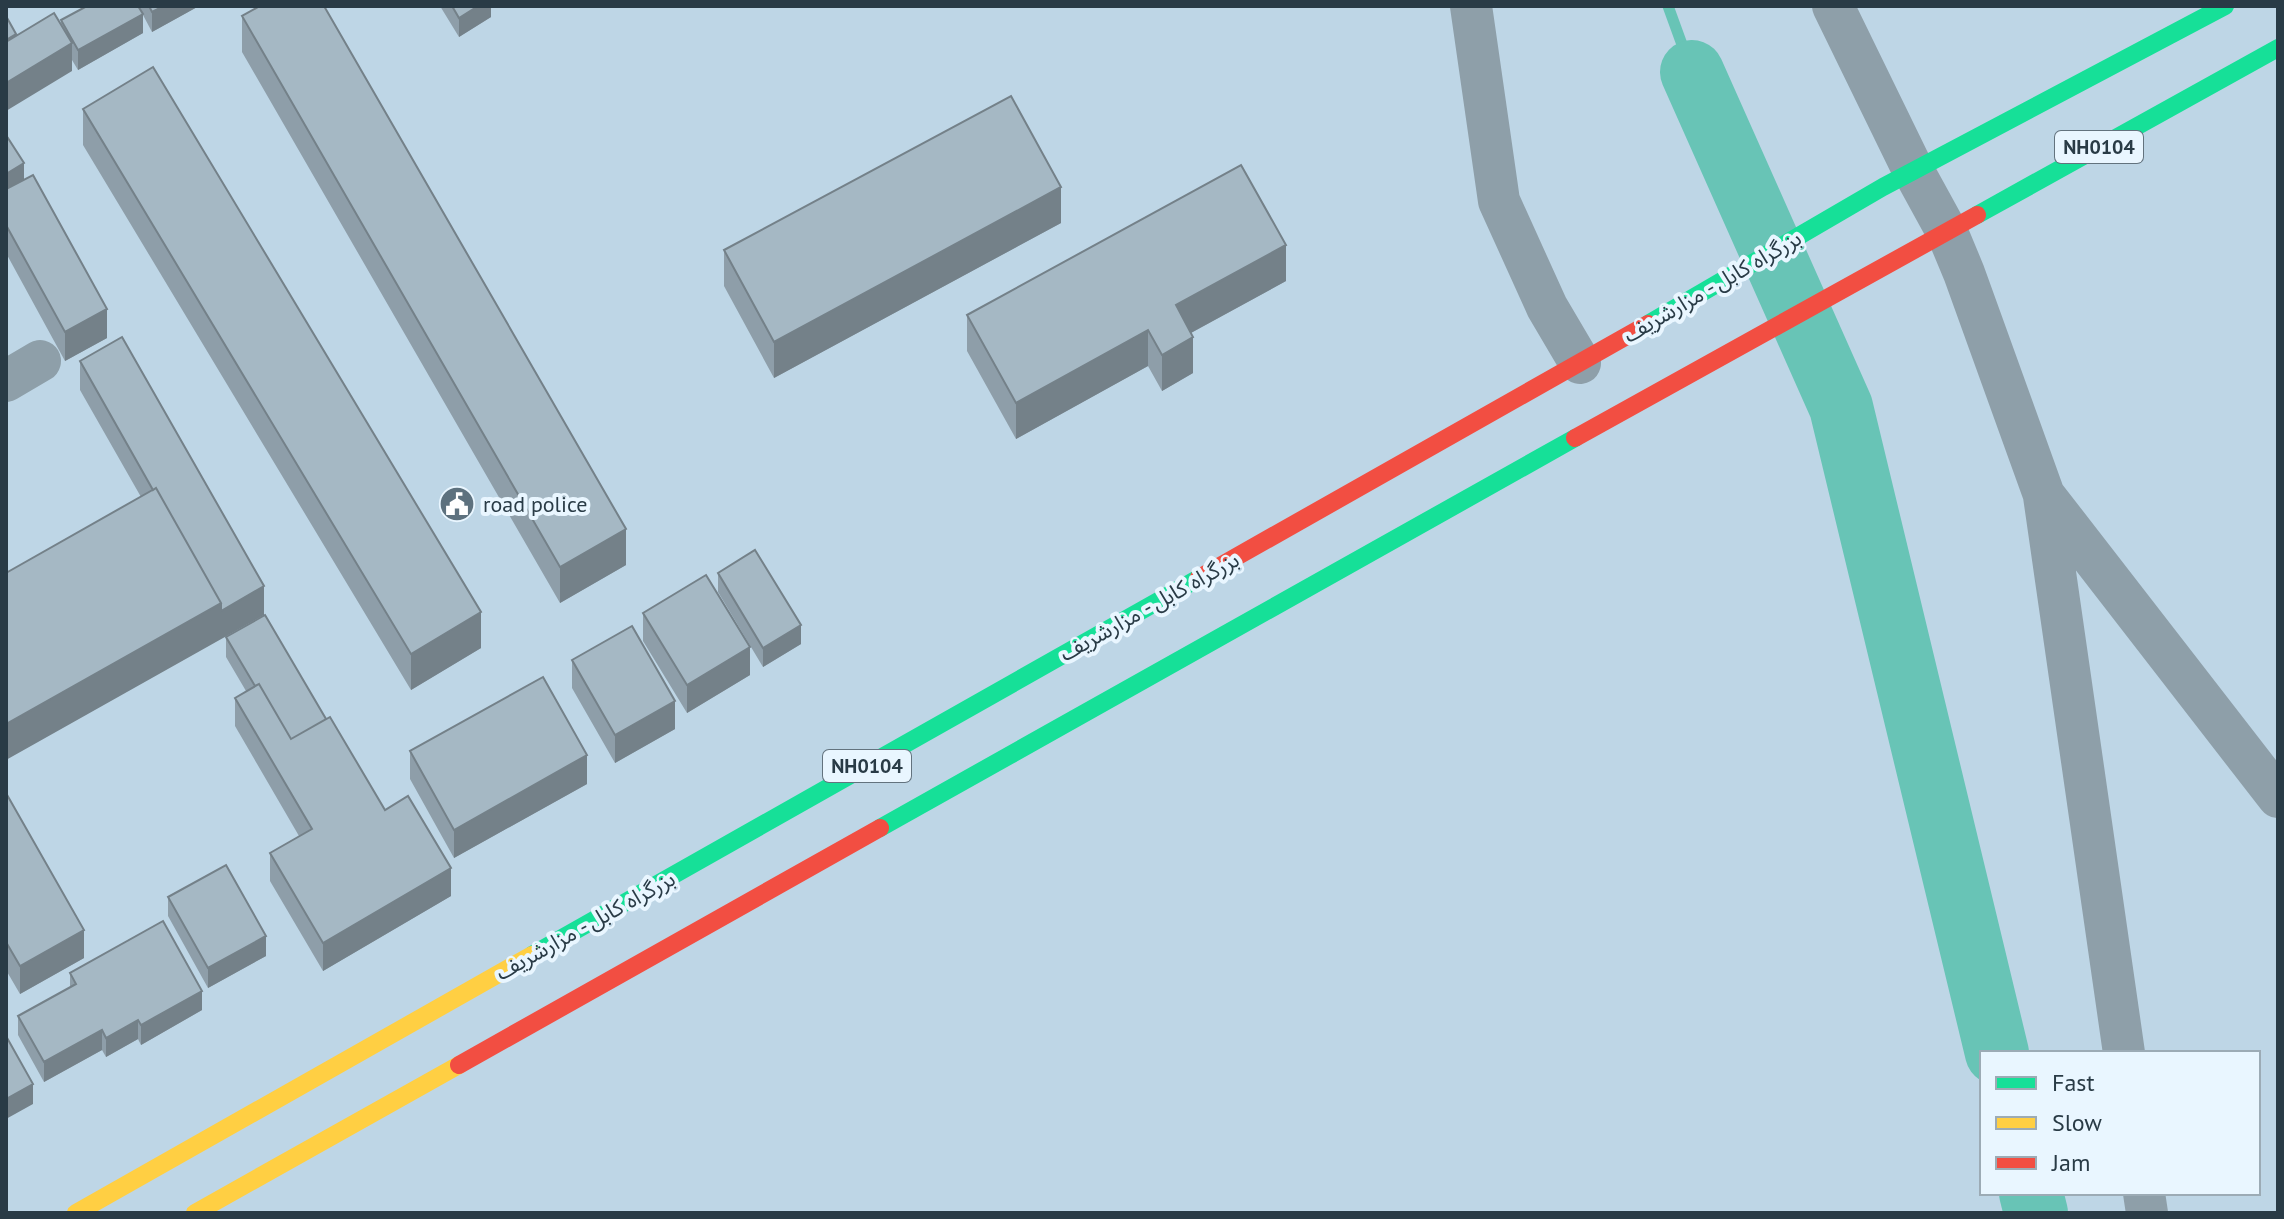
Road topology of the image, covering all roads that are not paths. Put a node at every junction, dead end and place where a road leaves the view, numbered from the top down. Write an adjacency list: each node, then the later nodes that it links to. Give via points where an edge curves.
1 (1471, 6): 7 (street, via 1499,201 1547,307)
2 (1833, 6): 5 (street)
3 (2225, 6): 5 (highway, بزرگراه کابل - مزارشریف / NH0104)
4 (2278, 48): 6 (highway, NH0104)
5 (1898, 178): 6 (street); 7 (highway, بزرگراه کابل - مزارشریف / NH0104)
6 (1933, 239): 8 (street, via 1964,273); 12 (highway, NH0104)
7 (1580, 363): 11 (highway, بزرگراه کابل - مزارشریف / NH0104)
8 (2044, 495): 9 (street); 10 (street)
9 (2278, 797)
10 (2124, 1051)
11 (76, 1213)
12 (195, 1213)

